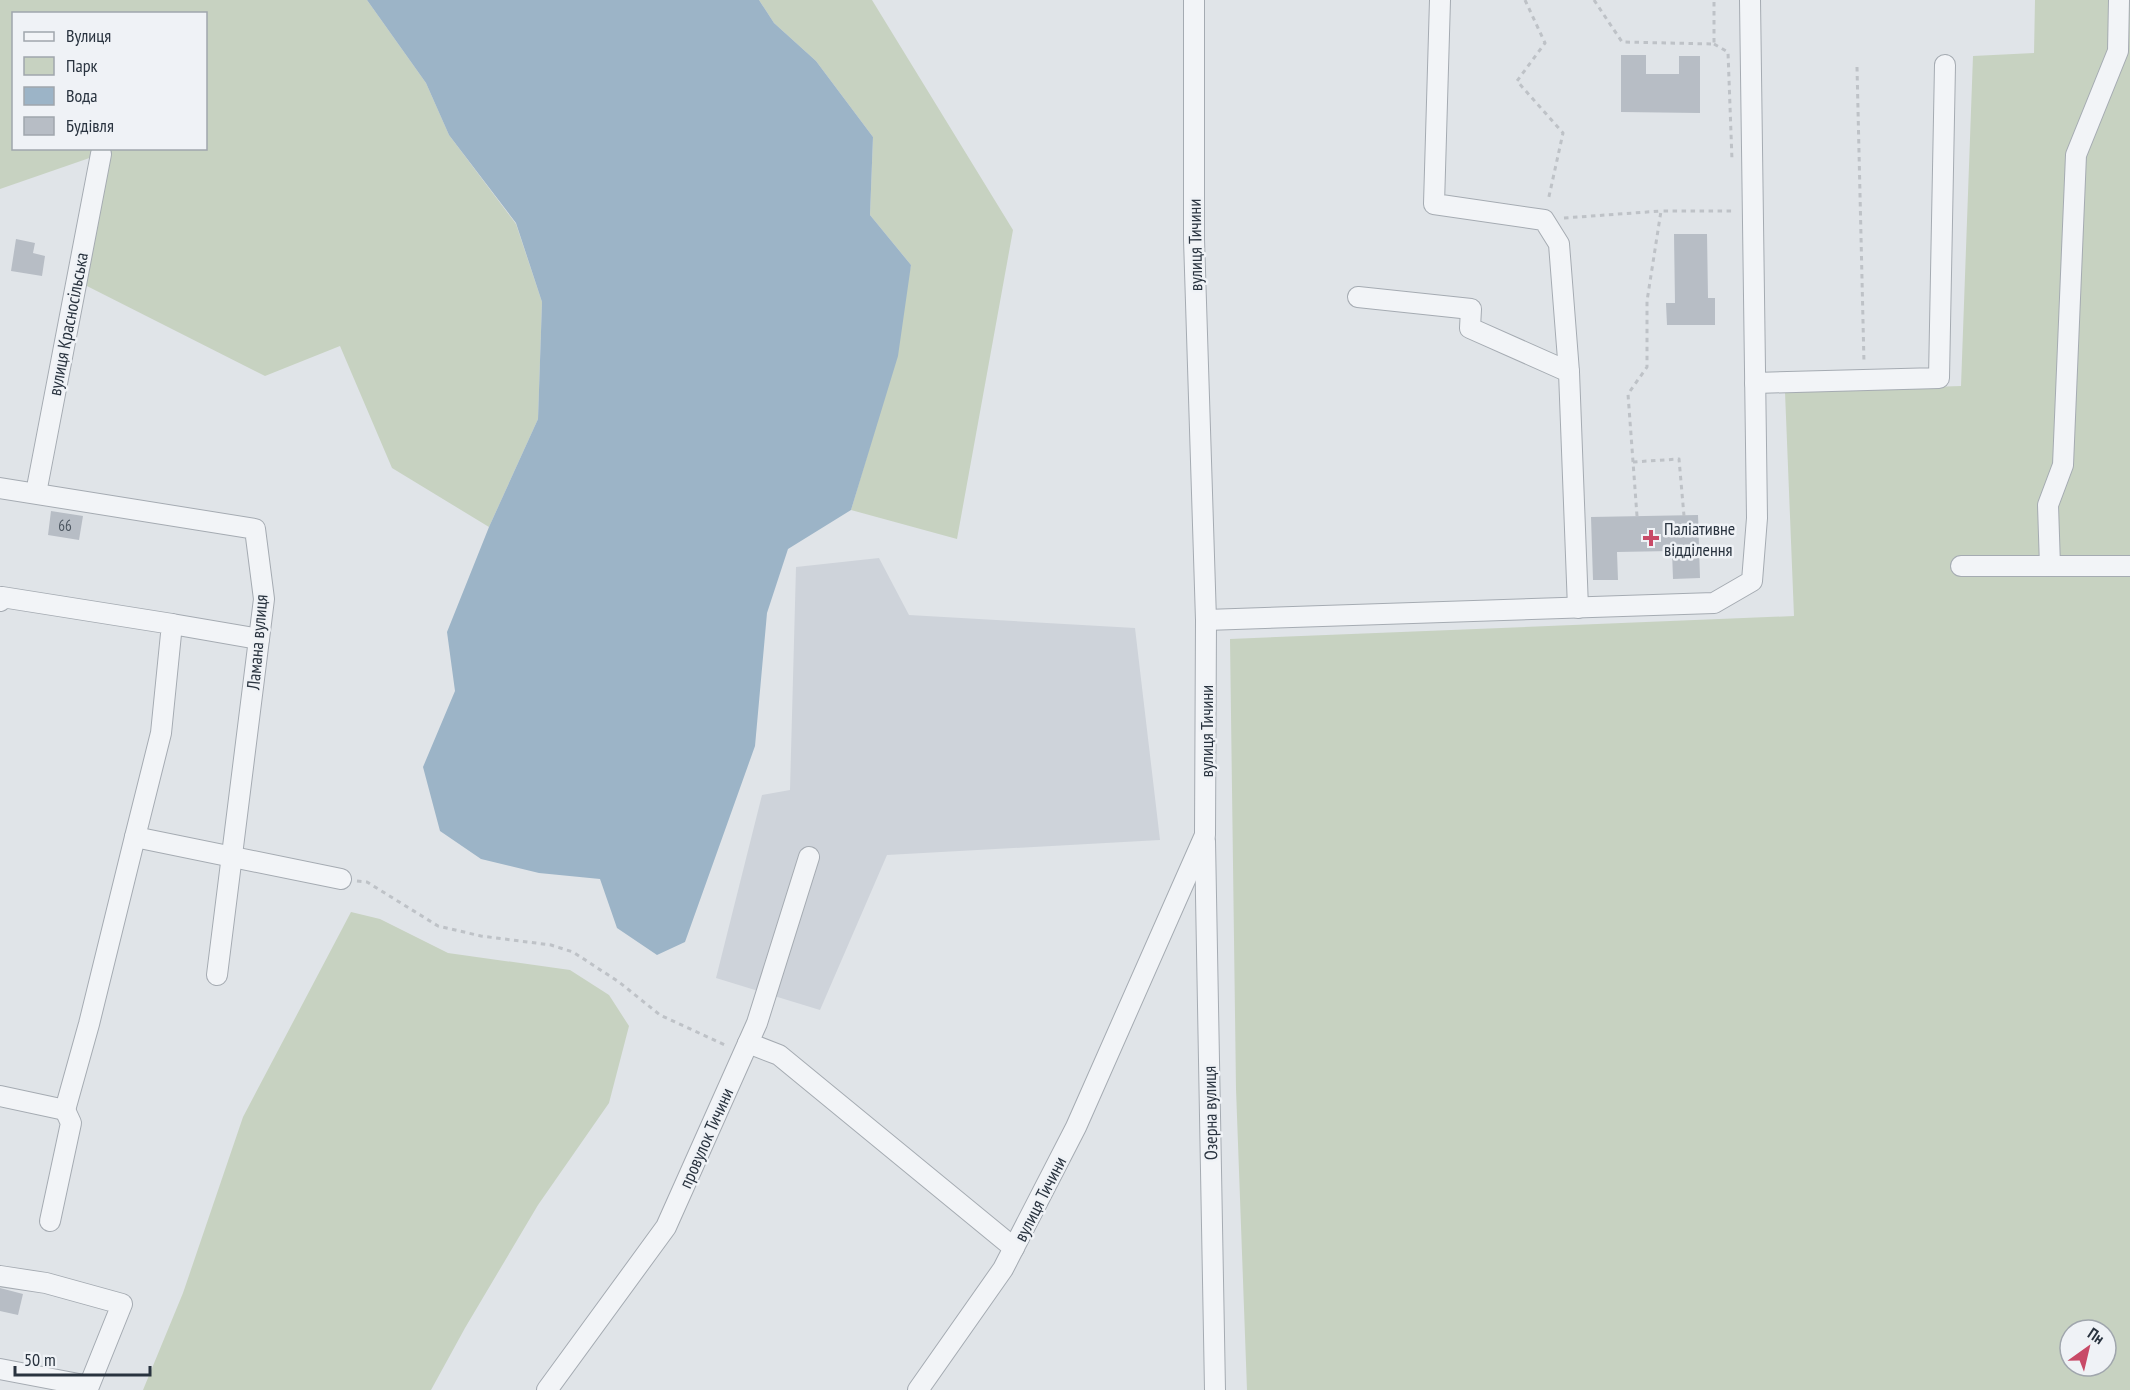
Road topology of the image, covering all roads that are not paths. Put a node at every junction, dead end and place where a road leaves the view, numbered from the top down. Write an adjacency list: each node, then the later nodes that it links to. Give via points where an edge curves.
1 (1194, 0): 18 (street, вулиця Тичини, via 1194,239)
2 (1440, 0): 9 (street, via 1434,204 1544,220 1559,244)
3 (1750, 0): 10 (street)
4 (2119, 0): 5 (street)
5 (2124, 50): 14 (street, via 2076,155 2063,465 2048,505)
6 (1945, 65): 10 (street, via 1939,378)
7 (102, 154): 12 (street, вулиця Красносільська)
8 (1358, 297): 9 (street, via 1471,309 1470,327)
9 (1569, 372): 17 (street)
10 (1755, 383): 17 (street, via 1757,518 1752,581 1714,603)
11 (0, 488): 12 (street, Ламана вулиця)
12 (36, 493): 20 (street, Ламана вулиця, via 255,529 264,599)
13 (1961, 566): 14 (street)
14 (2050, 566): 15 (street)
15 (2130, 566)
16 (0, 601): 19 (street, via 2,597)
17 (1578, 608): 18 (street)
18 (1206, 620): 21 (street, вулиця Тичини)
19 (172, 624): 20 (street); 22 (street, via 161,733)
20 (259, 639): 23 (street, Ламана вулиця)
21 (1205, 835): 31 (street, вулиця Тичини, via 1076,1127); 36 (street, Озерна вулиця)
22 (135, 837): 23 (street); 29 (street)
23 (232, 857): 25 (street); 26 (street, Ламана вулиця)
24 (809, 857): 27 (street, провулок Тичини)
25 (341, 879)
26 (217, 975)
27 (748, 1043): 31 (street, via 779,1055); 34 (street, провулок Тичини, via 666,1227)
28 (0, 1096): 29 (street)
29 (65, 1110): 30 (street, via 71,1123)
30 (50, 1221)
31 (1014, 1248): 35 (street, вулиця Тичини)
32 (0, 1276): 33 (street, via 46,1282 122,1304 88,1386)
33 (0, 1369)
34 (547, 1390)
35 (918, 1390)
36 (1215, 1390)

